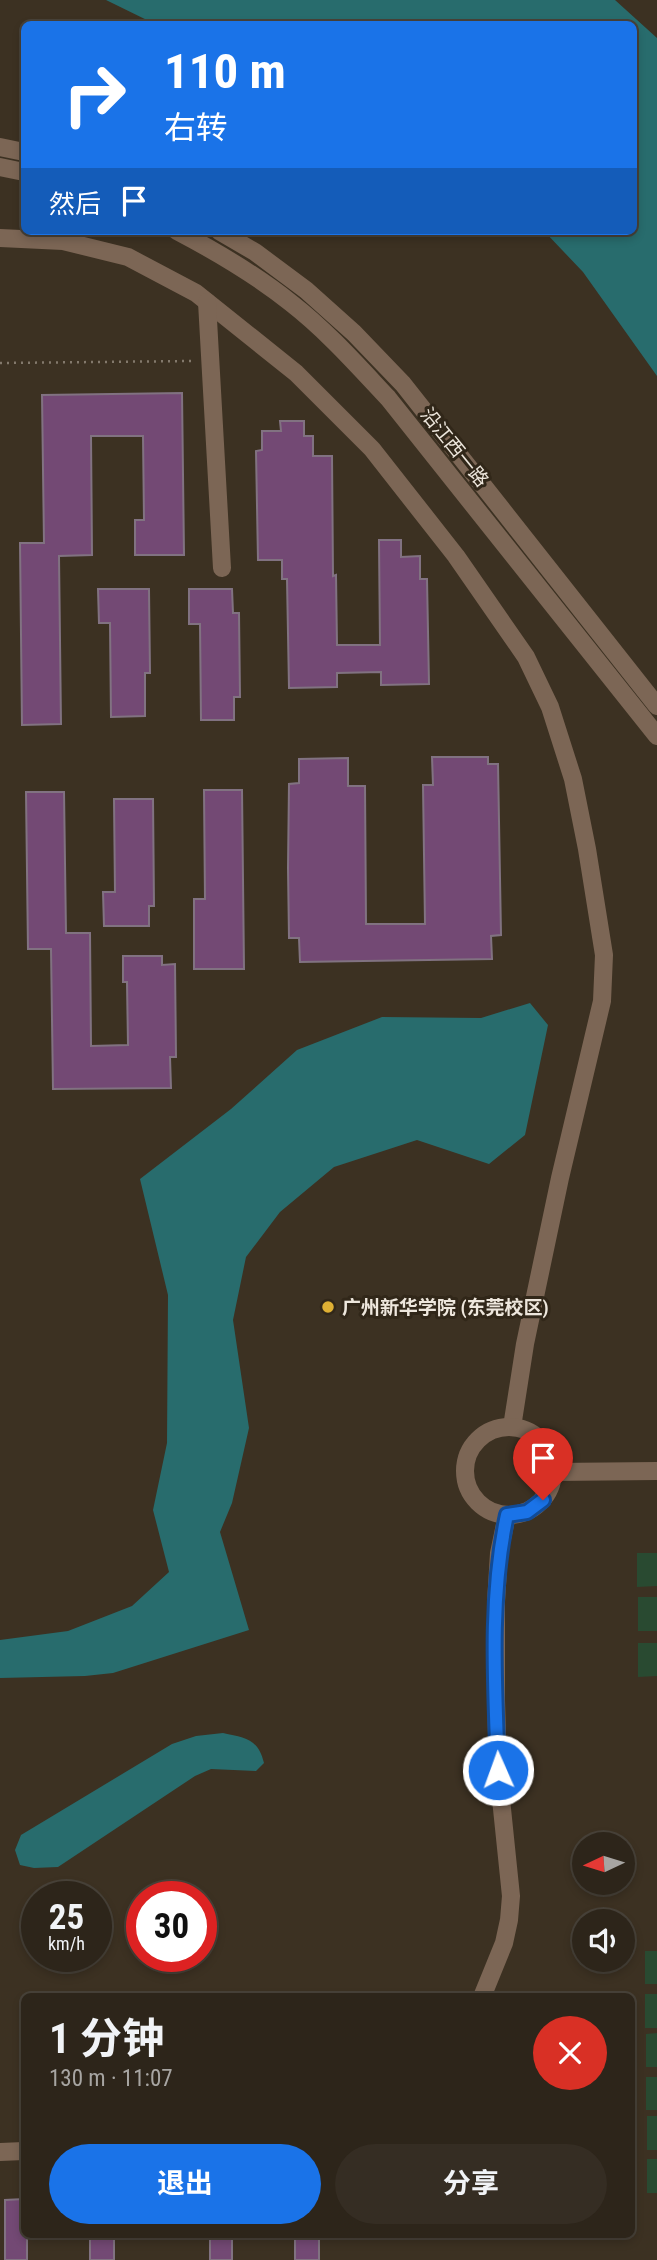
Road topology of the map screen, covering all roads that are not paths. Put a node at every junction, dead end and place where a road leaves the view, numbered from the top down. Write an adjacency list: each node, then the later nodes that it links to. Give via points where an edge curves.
1 (0, 147): 2 (street)
2 (21, 151)
3 (0, 167): 4 (street)
4 (21, 171)
5 (184, 235): 11 (street, 沿江西一路, via 292,304 388,398)
6 (226, 235): 10 (street, 沿江西一路, via 306,290 403,384)
7 (0, 238): 8 (street, via 63,241 128,257)
8 (207, 302): 9 (street); 12 (street, via 296,373 372,449 456,556 526,657 550,707 573,779 604,955 602,1001 527,1331)
9 (222, 568)
10 (657, 706)
11 (657, 736)
12 (512, 1427): 14 (street, via 538,1437 549,1453); 15 (street, via 493,1430 477,1440 465,1466 472,1496 487,1510)
13 (657, 1471): 14 (street)
14 (553, 1472): 15 (street, via 543,1500 527,1512)
15 (507, 1515): 16 (street, via 496,1590 496,1700 511,1896 504,1943)
16 (484, 1993)
17 (21, 2151): 18 (street)
18 (0, 2152)

